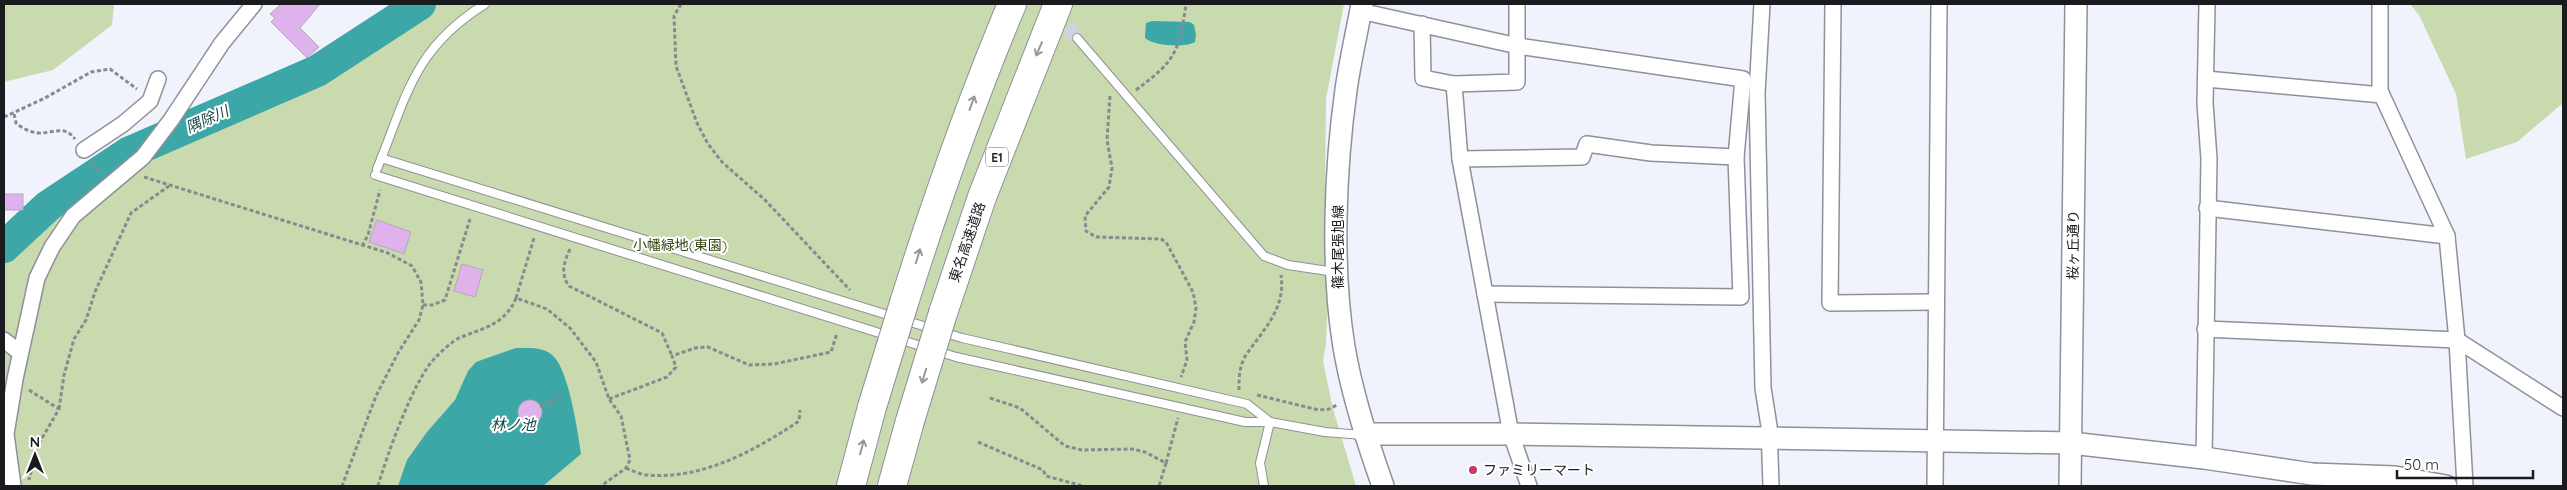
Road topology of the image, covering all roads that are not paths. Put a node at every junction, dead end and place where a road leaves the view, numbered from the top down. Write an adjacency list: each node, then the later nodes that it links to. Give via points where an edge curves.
1 (254, 4): 32 (street, via 222,43 143,157 73,216 52,247 37,278)
2 (485, 4): 22 (lane, via 443,35 420,65 404,96)
3 (1012, 4): 42 (highway, one-way to 3, bridge, via 937,198 978,84)
4 (1058, 4): 43 (highway, 東名高速道路 / E1, one-way to 43, bridge, via 982,197 943,313)
5 (1517, 4): 15 (street)
6 (1762, 4): 37 (street, via 1757,93 1763,388)
7 (1833, 4): 28 (street, via 1830,302)
8 (1939, 4): 28 (street)
9 (2076, 4): 39 (street, 桜ヶ丘通り)
10 (2207, 4): 17 (street)
11 (2380, 4): 19 (street)
12 (1361, 7): 13 (street); 26 (street, 篠木尾張旭線, via 1342,121)
13 (1422, 24): 15 (street); 18 (street, via 1423,78)
14 (1077, 38): 26 (lane, via 1264,256 1278,262)
15 (1518, 46): 18 (street, via 1518,82); 21 (street, via 1743,79)
16 (158, 79): 20 (street, via 150,101)
17 (2206, 79): 19 (street); 24 (street)
18 (1454, 84): 23 (street)
19 (2382, 95): 25 (street)
20 (88, 156)
21 (1736, 157): 23 (street, via 1651,153 1587,144 1582,157); 27 (street, via 1741,297)
22 (381, 158): 34 (lane, via 962,338 1247,404); 34 (lane, via 376,172 956,357 1245,422)
23 (1460, 159): 27 (street)
24 (2207, 208): 25 (street); 29 (street)
25 (2447, 236): 31 (street)
26 (1337, 273): 35 (street, 篠木尾張旭線, via 1344,348)
27 (1485, 294): 36 (street)
28 (1936, 302): 38 (street)
29 (2205, 329): 31 (street); 40 (street)
30 (4, 340): 32 (street)
31 (2457, 340): 33 (street); 51 (street)
32 (19, 352): 41 (street, via 6,434)
33 (2563, 408)
34 (1270, 422): 35 (lane, via 1325,432); 44 (lane, via 1260,463)
35 (1365, 434): 36 (street); 45 (street, 篠木尾張旭線)
36 (1511, 434): 37 (street); 46 (street)
37 (1769, 438): 38 (street); 47 (street)
38 (1935, 441): 39 (street); 48 (street)
39 (2071, 444): 40 (street); 49 (street, 桜ヶ丘通り)
40 (2204, 458): 50 (street, via 2312,474 2395,478)
41 (13, 486)
42 (851, 486)
43 (892, 486)
44 (1264, 486)
45 (1383, 486)
46 (1529, 486)
47 (1771, 486)
48 (1935, 486)
49 (2070, 486)
50 (2446, 486)
51 (2465, 486)

